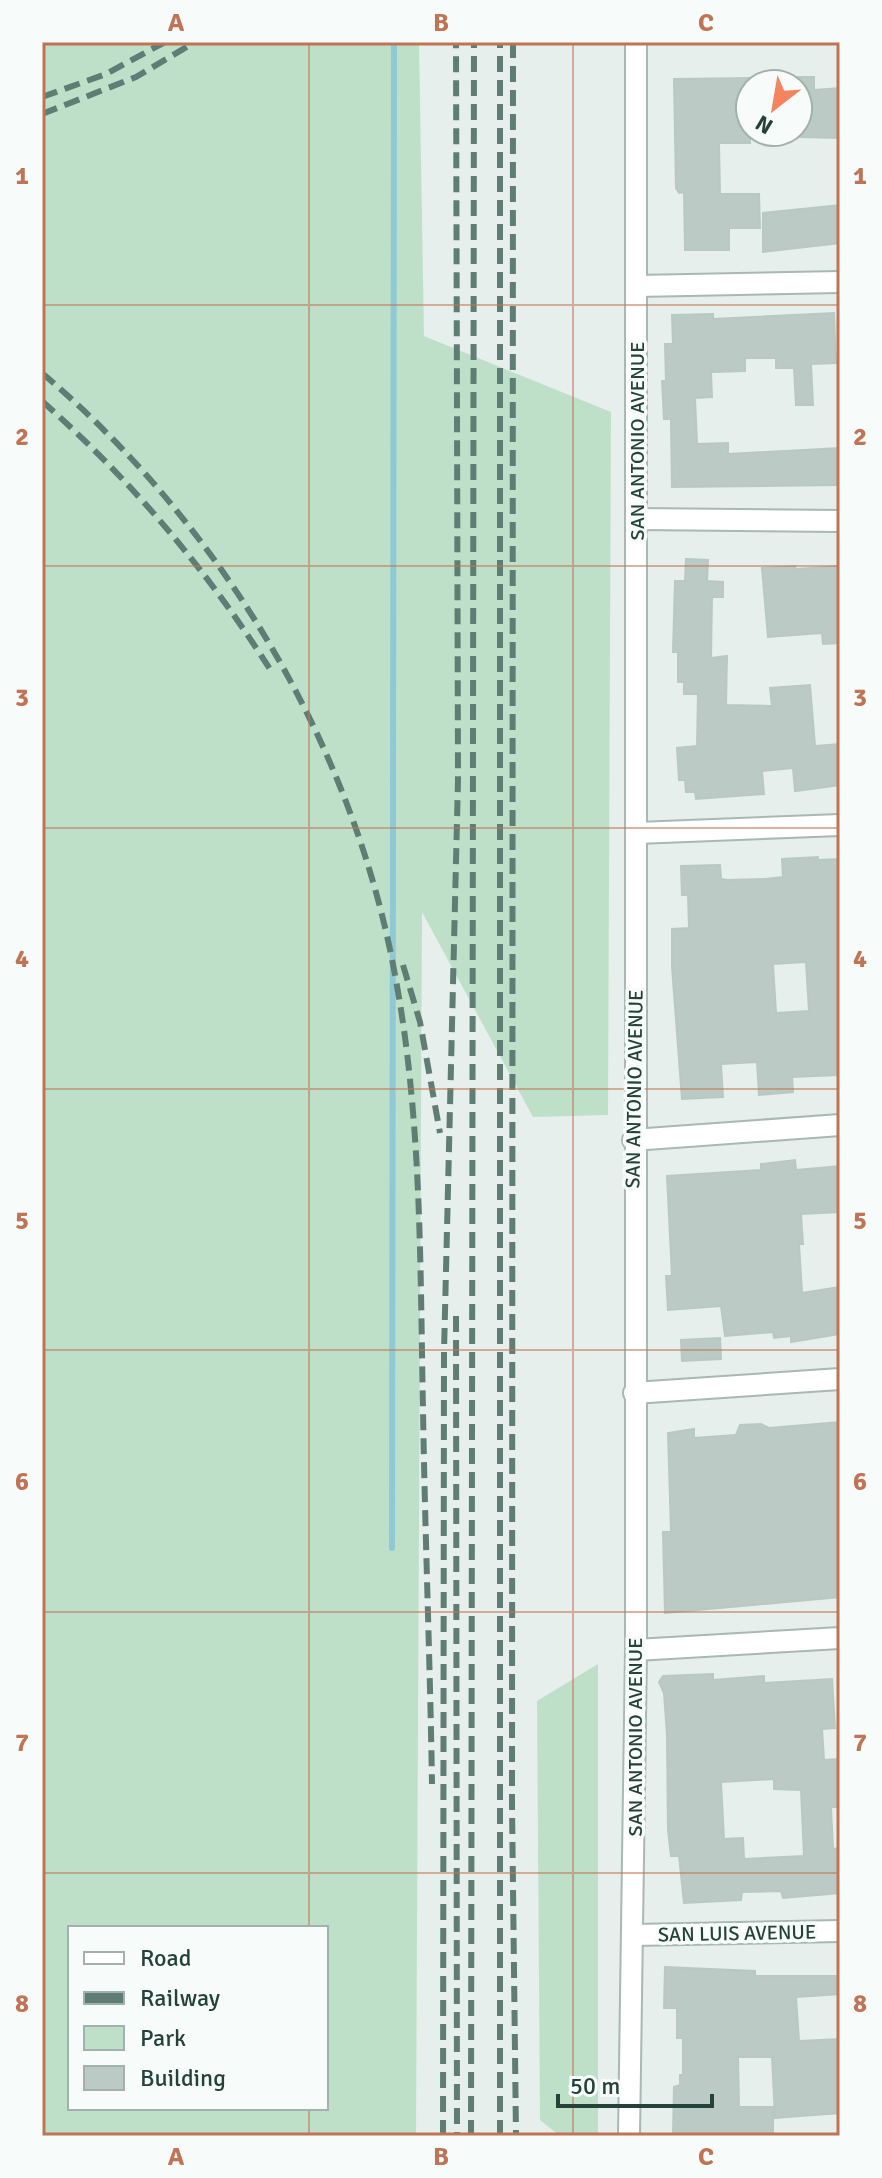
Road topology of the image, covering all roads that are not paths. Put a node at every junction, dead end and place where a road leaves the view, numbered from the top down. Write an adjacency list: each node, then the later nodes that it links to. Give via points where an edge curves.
1 (636, 42): 3 (street, SAN ANTONIO AVENUE)
2 (840, 282): 3 (street)
3 (637, 286): 4 (street, SAN ANTONIO AVENUE)
4 (638, 519): 5 (street); 7 (street, SAN ANTONIO AVENUE)
5 (840, 521)
6 (840, 825): 7 (street)
7 (637, 833): 9 (street, SAN ANTONIO AVENUE)
8 (840, 1125): 9 (street)
9 (633, 1140): 11 (street, SAN ANTONIO AVENUE)
10 (840, 1379): 11 (street)
11 (634, 1393): 13 (street, SAN ANTONIO AVENUE)
12 (840, 1638): 13 (street)
13 (636, 1650): 15 (street, SAN ANTONIO AVENUE)
14 (840, 1931): 15 (street, SAN LUIS AVENUE)
15 (634, 1935): 16 (street, SAN ANTONIO AVENUE)
16 (629, 2136)

